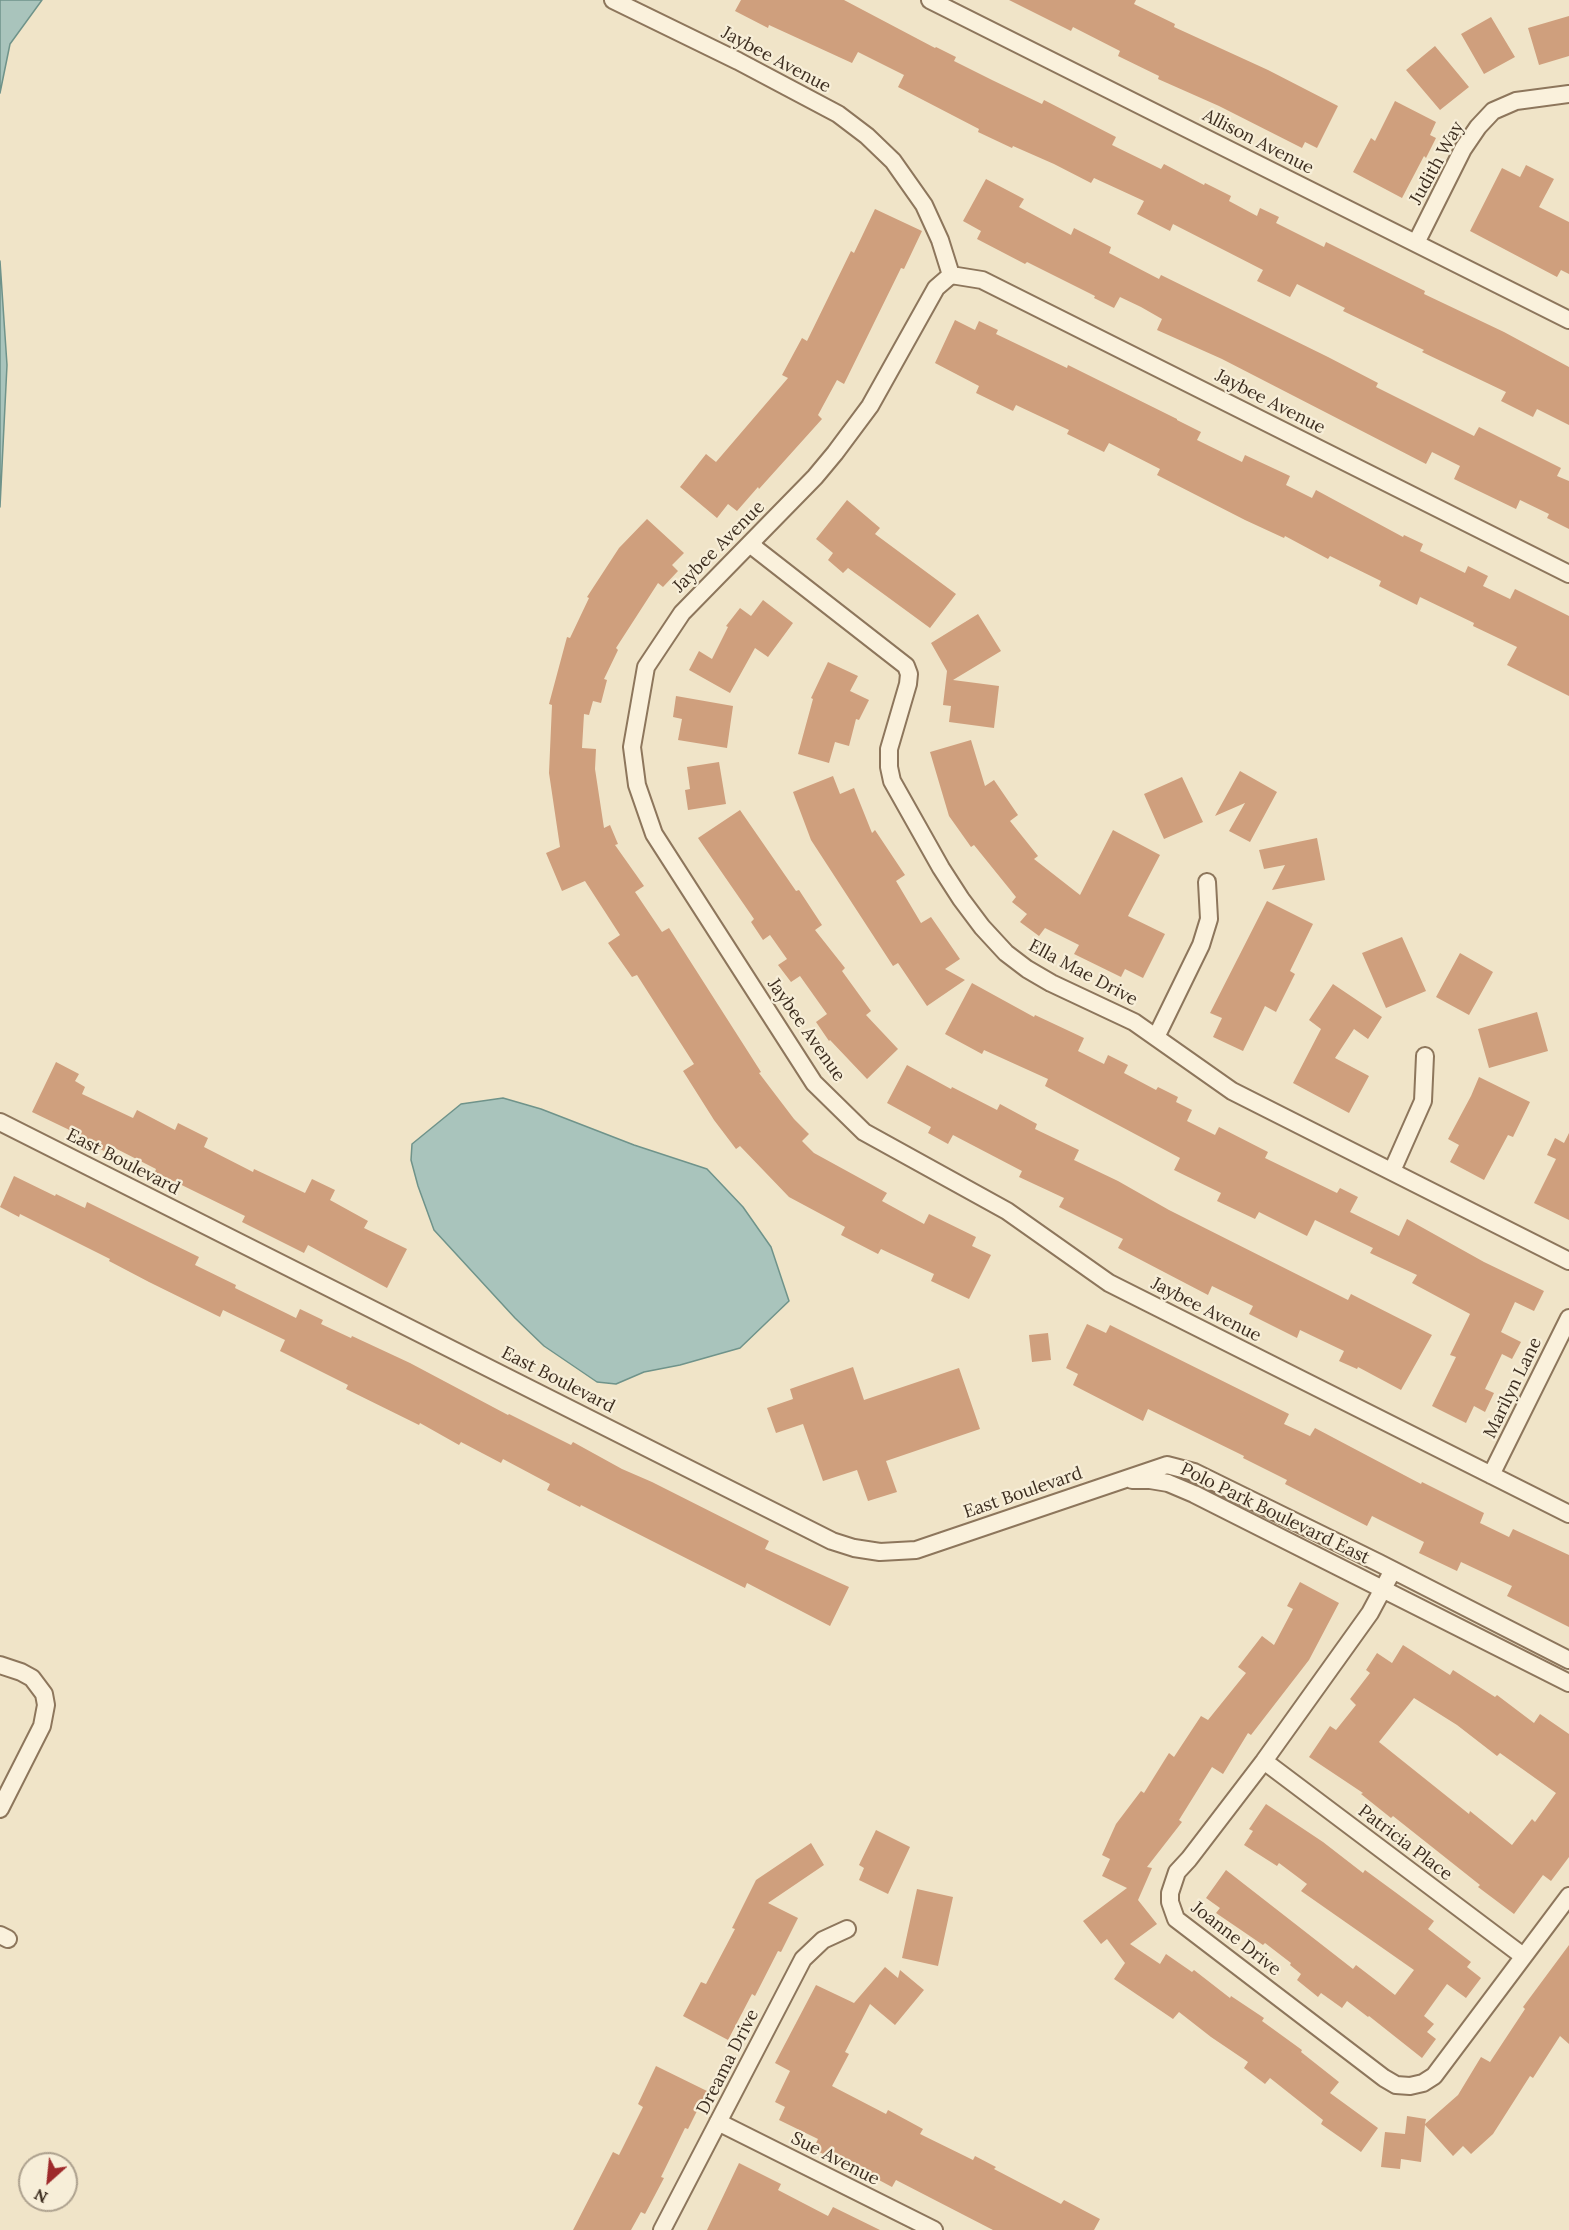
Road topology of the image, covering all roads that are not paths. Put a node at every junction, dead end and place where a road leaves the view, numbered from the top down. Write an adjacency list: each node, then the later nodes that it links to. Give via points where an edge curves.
1 (612, 0): 5 (street, Jaybee Avenue, via 838,114 867,136 893,161 924,205)
2 (930, 0): 4 (street, Allison Avenue)
3 (1569, 94): 4 (street, Judith Way, via 1516,101 1493,111 1463,148)
4 (1416, 243): 6 (street, Allison Avenue)
5 (951, 275): 7 (street, Jaybee Avenue, via 936,288 876,397 835,453); 8 (street, Jaybee Avenue, via 982,280)
6 (1569, 320)
7 (752, 542): 10 (street, Ella Mae Drive, via 906,666 908,684 890,749 892,781 941,868 982,927 1006,954 1028,969); 16 (street, Jaybee Avenue, via 682,613 646,667 632,747 637,785 654,834 814,1083 864,1132 1006,1211 1109,1283)
8 (1569, 574)
9 (1207, 882): 10 (street, via 1209,919 1201,945)
10 (1154, 1036): 13 (street, Ella Mae Drive, via 1232,1091)
11 (1425, 1056): 13 (street, via 1423,1101)
12 (0, 1122): 17 (street, East Boulevard, via 832,1541 880,1552 916,1550)
13 (1392, 1171): 14 (street, Ella Mae Drive)
14 (1569, 1261)
15 (1569, 1318): 16 (street, Marilyn Lane)
16 (1491, 1475): 18 (street, Jaybee Avenue)
17 (1116, 1481): 19 (street, Polo Park Boulevard East, via 1167,1465 1194,1472); 20 (street, Polo Park Boulevard East, via 1167,1483)
18 (1569, 1514)
19 (1393, 1570): 20 (street, Joanne Drive); 21 (street, Polo Park Boulevard East)
20 (1383, 1589): 23 (street, Polo Park Boulevard East); 24 (street, Joanne Drive)
21 (1569, 1660)
22 (0, 1665): 25 (street, via 32,1678 44,1694 46,1705 42,1726)
23 (1569, 1683)
24 (1264, 1761): 29 (street, Patricia Place); 29 (street, Joanne Drive, via 1177,1872 1170,1893 1172,1911 1176,1919 1384,2078 1396,2085 1410,2086 1423,2084 1434,2076)
25 (4, 1790): 26 (street)
26 (0, 1809)
27 (1569, 1896): 29 (street, Joanne Drive)
28 (847, 1929): 30 (street, Dreama Drive, via 823,1940 803,1959)
29 (1523, 1956)
30 (718, 2122): 31 (street, Dreama Drive); 32 (street, Sue Avenue)
31 (662, 2230)
32 (933, 2230)

